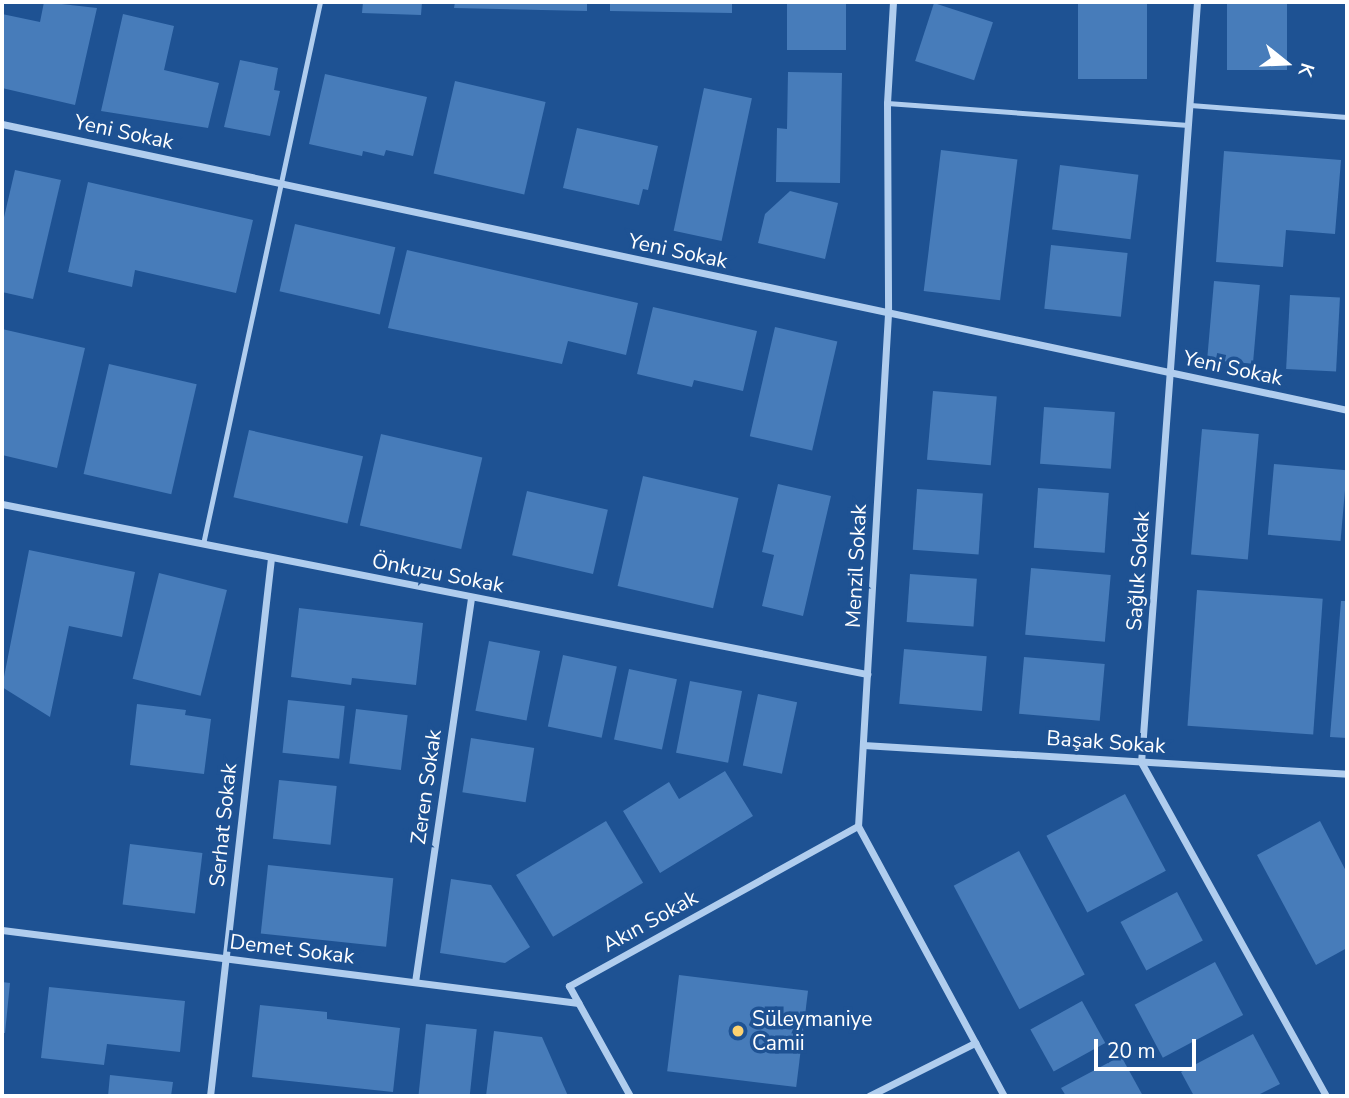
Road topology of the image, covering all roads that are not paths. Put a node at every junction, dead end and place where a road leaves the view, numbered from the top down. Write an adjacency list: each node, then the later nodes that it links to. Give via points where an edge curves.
1 (320, 2): 9 (lane)
2 (893, 2): 4 (street, Menzil Sokak)
3 (1197, 2): 5 (street, Sağlık Sokak)
4 (887, 103): 8 (lane); 10 (street, Menzil Sokak)
5 (1190, 105): 6 (lane); 8 (street, Sağlık Sokak)
6 (1347, 117)
7 (2, 124): 9 (street, Yeni Sokak)
8 (1188, 125): 11 (street, Sağlık Sokak)
9 (281, 183): 10 (street, Yeni Sokak); 14 (lane)
10 (888, 314): 11 (street, Yeni Sokak); 17 (street, Menzil Sokak)
11 (1171, 373): 12 (street, Yeni Sokak); 19 (street, Sağlık Sokak)
12 (1347, 410)
13 (2, 504): 14 (street, Önkuzu Sokak)
14 (204, 544): 15 (street, Önkuzu Sokak)
15 (271, 558): 16 (street, Önkuzu Sokak); 23 (street, Serhat Sokak)
16 (471, 597): 17 (street, Önkuzu Sokak); 24 (street, Zeren Sokak)
17 (867, 674): 18 (street, Menzil Sokak)
18 (863, 745): 19 (street, Başak Sokak); 21 (street, Menzil Sokak)
19 (1141, 762): 20 (street, Başak Sokak); 31 (street)
20 (1347, 774)
21 (859, 826): 25 (street, Akın Sokak, via 569,986); 26 (street)
22 (2, 930): 23 (street, Demet Sokak)
23 (226, 958): 24 (street, Demet Sokak); 27 (street, Serhat Sokak)
24 (415, 982): 25 (street, Demet Sokak)
25 (578, 1003): 28 (street)
26 (975, 1043): 29 (street); 30 (street)
27 (210, 1096)
28 (630, 1096)
29 (869, 1096)
30 (1004, 1096)
31 (1326, 1096)

